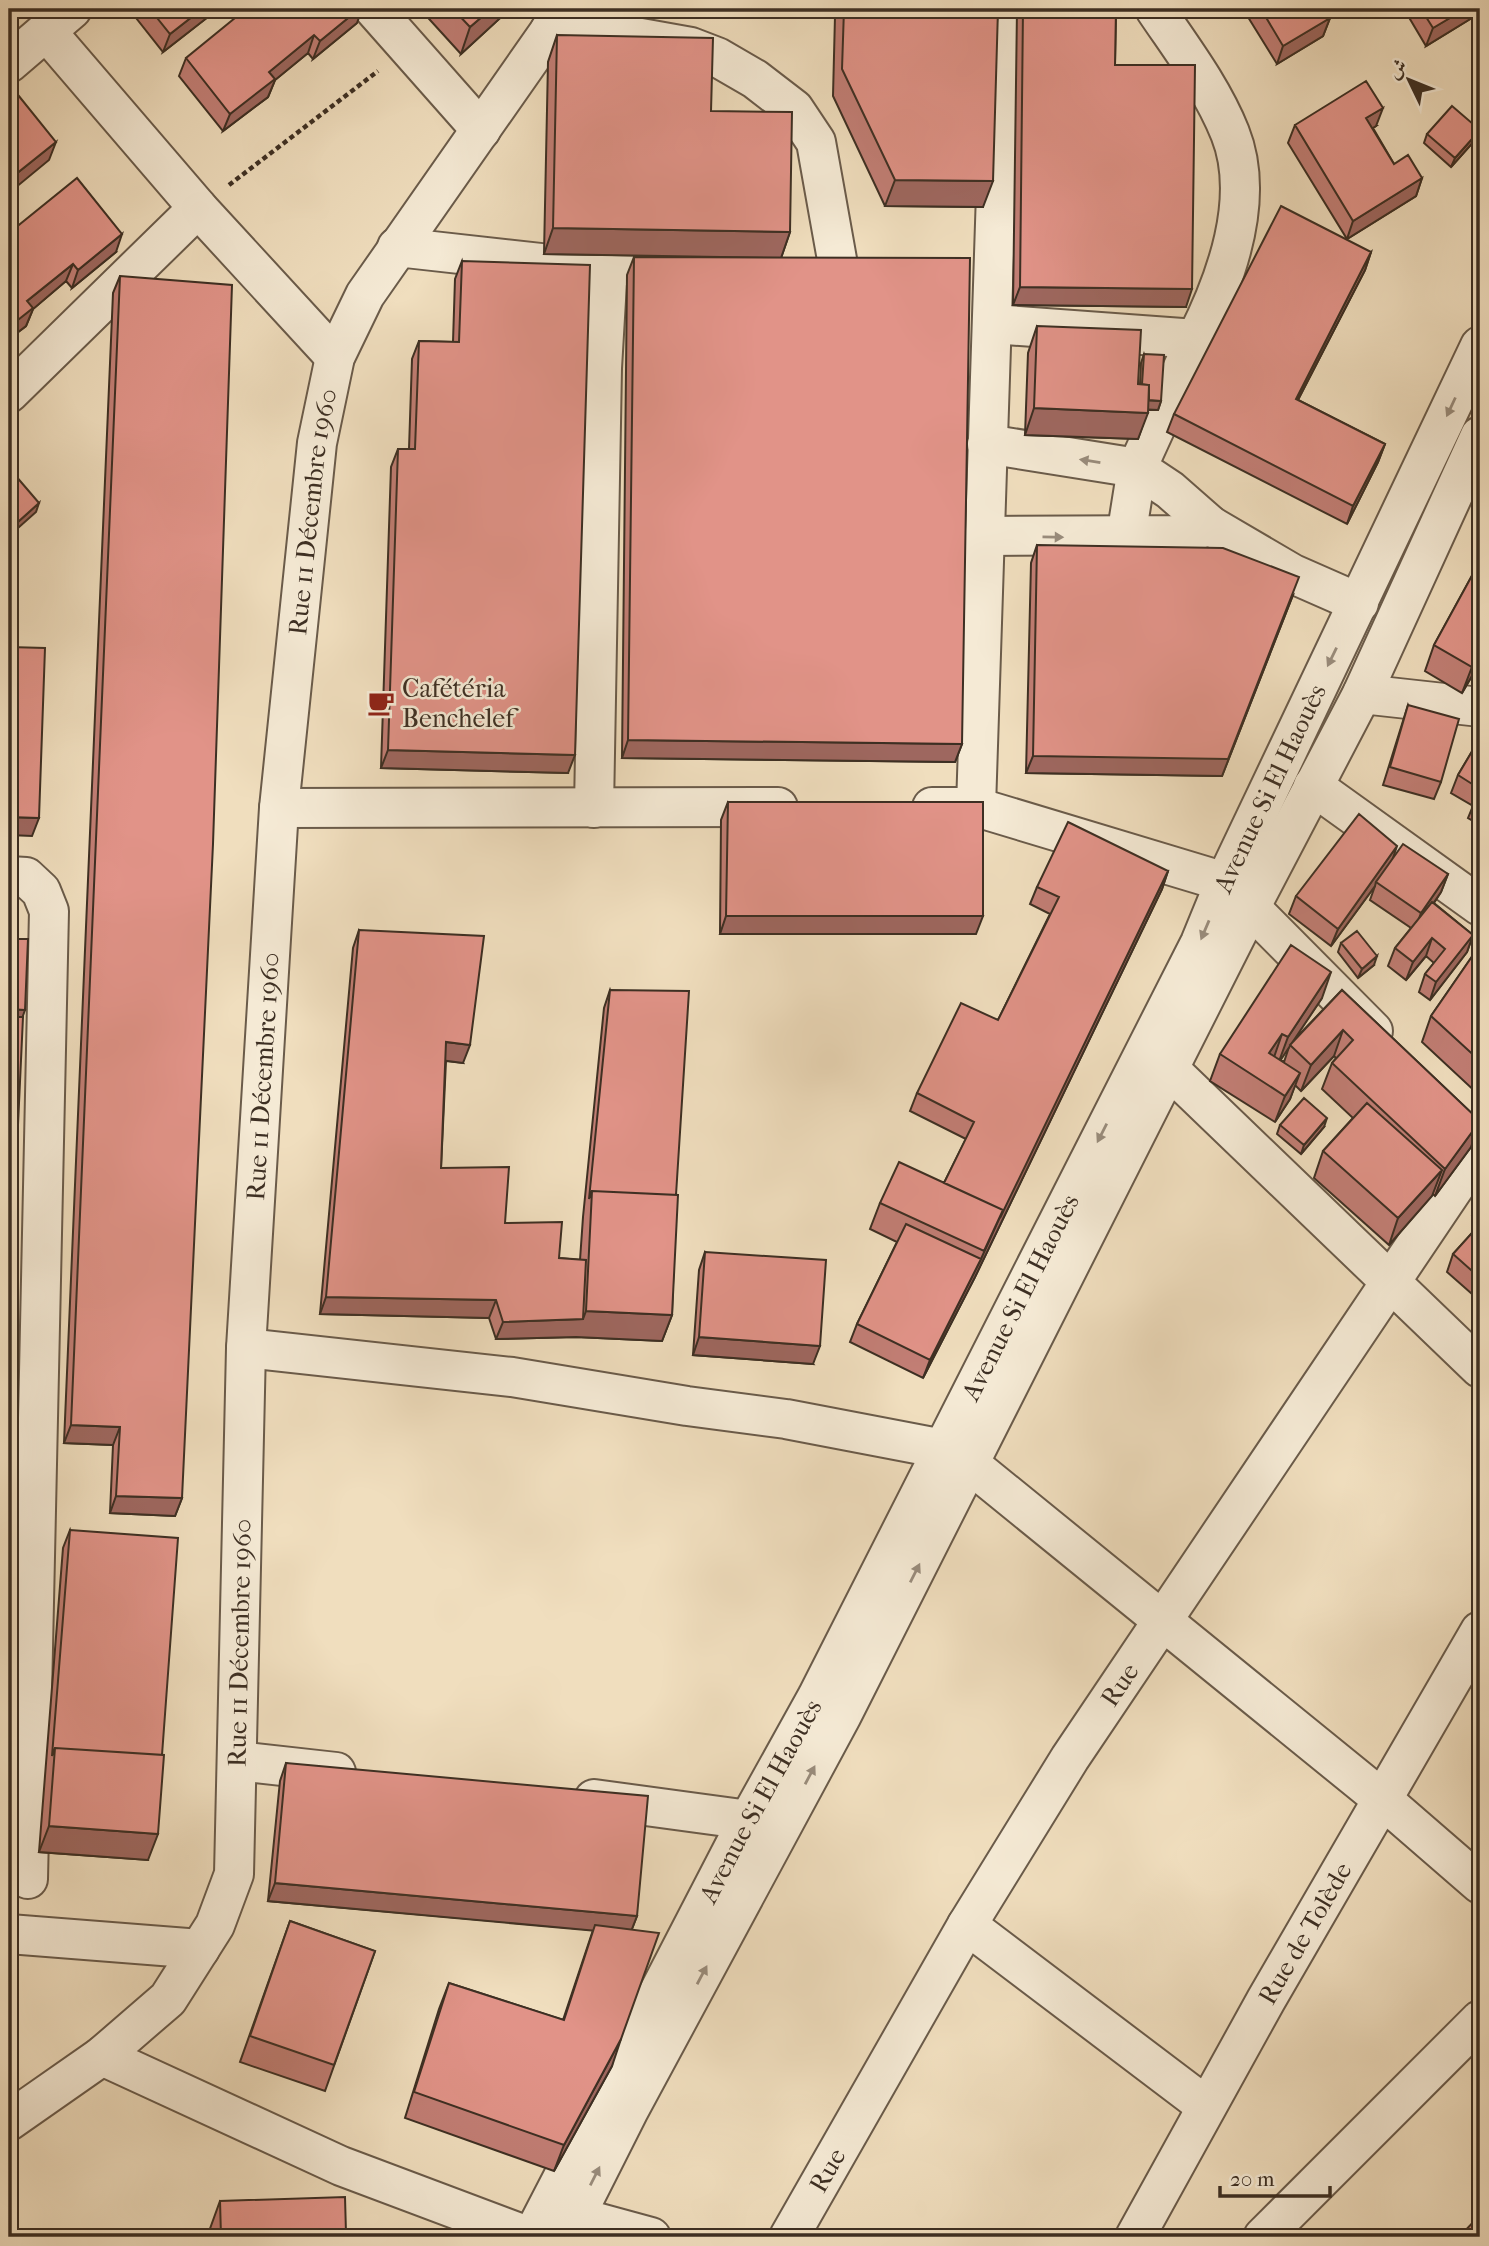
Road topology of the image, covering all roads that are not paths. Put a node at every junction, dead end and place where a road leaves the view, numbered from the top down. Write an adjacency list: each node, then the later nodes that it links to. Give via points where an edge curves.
1 (374, 9): 7 (street)
2 (1002, 9): 10 (street)
3 (1156, 9): 16 (street, via 1208,89 1237,156 1238,209 1226,267)
4 (59, 16): 6 (street); 8 (street)
5 (558, 20): 7 (street, Rue 11 Décembre 1960); 12 (street, via 691,47 755,79 794,109 816,142 856,264)
6 (9, 63)
7 (481, 130): 9 (street, Rue 11 Décembre 1960)
8 (198, 208): 18 (street); 19 (street)
9 (397, 247): 13 (street, via 568,266); 18 (street, Rue 11 Décembre 1960, via 365,295)
10 (996, 257): 11 (street); 15 (street)
11 (954, 259)
12 (799, 265)
13 (608, 266): 14 (street); 34 (street)
14 (720, 266)
15 (993, 324): 16 (street); 21 (street)
16 (1196, 339): 22 (street)
17 (1480, 346): 26 (street, Avenue Si El Haouès, one-way to 26)
18 (335, 357): 33 (street, Rue 11 Décembre 1960, via 317,443)
19 (9, 393)
20 (1480, 436): 27 (street, Avenue Si El Haouès)
21 (987, 443): 22 (street, one-way to 21); 24 (street)
22 (1137, 468): 23 (street); 25 (street)
23 (1211, 526): 25 (street, via 1177,535); 26 (street, via 1293,573)
24 (984, 536): 25 (street, one-way to 25); 32 (street)
25 (1126, 537)
26 (1359, 603): 36 (street, Avenue Si El Haouès, one-way to 36)
27 (1363, 694): 28 (street); 29 (street, Avenue Si El Haouès)
28 (1480, 707)
29 (1313, 786): 36 (street, Avenue Si El Haouès); 37 (street)
30 (819, 807): 34 (street)
31 (897, 807): 32 (street)
32 (976, 807): 36 (street)
33 (279, 808): 34 (street); 42 (street, Rue 11 Décembre 1960)
34 (594, 808)
35 (9, 876): 52 (street, via 26,877 41,891 49,911)
36 (1238, 895): 38 (street); 39 (street, Avenue Si El Haouès); 44 (street, Avenue Si El Haouès, one-way to 44, via 1200,943)
37 (1480, 906)
38 (1400, 1057)
39 (1170, 1069): 41 (street); 44 (street, Avenue Si El Haouès)
40 (1480, 1149): 41 (street, Rue)
41 (1390, 1280): 43 (street); 45 (street, Rue)
42 (246, 1348): 44 (street, via 512,1377 877,1434); 47 (street, Rue 11 Décembre 1960)
43 (1480, 1368)
44 (957, 1457): 45 (street); 51 (street, Avenue Si El Haouès); 61 (street, Avenue Si El Haouès, one-way to 44, via 842,1714)
45 (1165, 1622): 50 (street); 54 (street, Rue, via 1070,1758)
46 (1480, 1632): 50 (street, Rue de Tolède)
47 (237, 1761): 48 (street); 56 (street, Rue 11 Décembre 1960, via 234,1874 215,1925)
48 (371, 1775)
49 (562, 1796): 51 (street)
50 (1381, 1799): 53 (street); 59 (street, Rue de Tolède)
51 (749, 1820): 62 (street, Avenue Si El Haouès)
52 (28, 1879)
53 (1480, 1884)
54 (967, 1925): 59 (street); 64 (street, Rue)
55 (9, 1934): 56 (street)
56 (200, 1949): 58 (street, Rue 11 Décembre 1960, via 168,1998)
57 (1480, 2020): 66 (street)
58 (102, 2056): 60 (street, Rue 11 Décembre 1960); 62 (street, via 341,2166)
59 (1206, 2106): 65 (street, Rue de Tolède)
60 (9, 2121)
61 (570, 2227): 63 (street)
62 (531, 2237)
63 (651, 2237)
64 (789, 2237)
65 (1135, 2237)
66 (1263, 2237)

